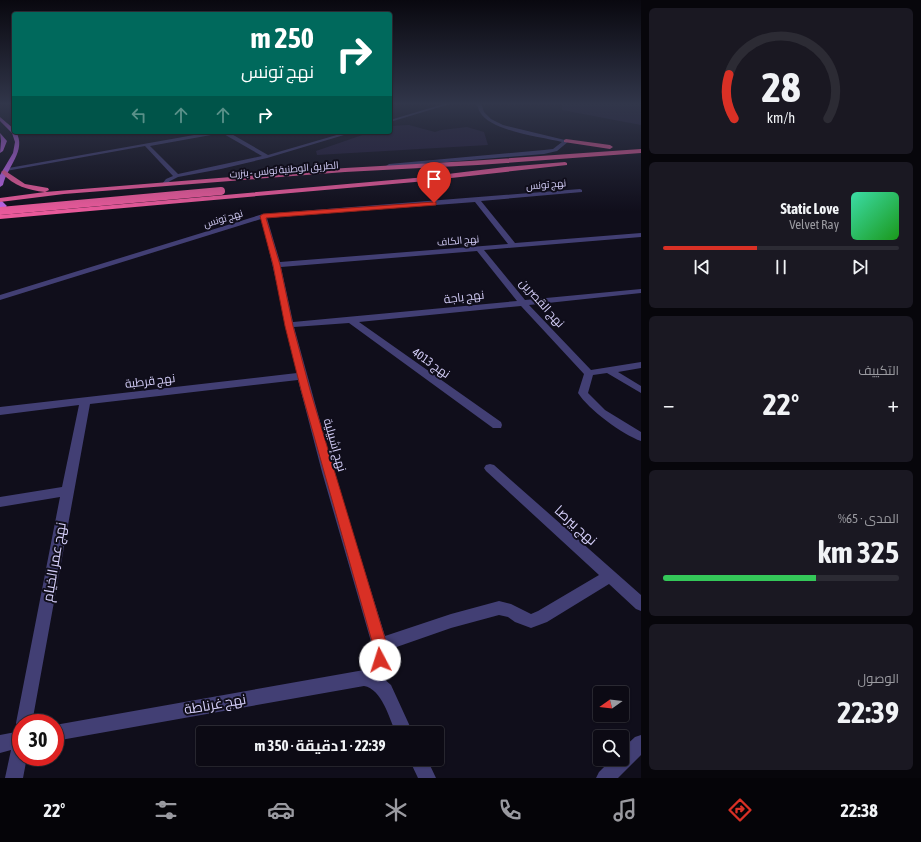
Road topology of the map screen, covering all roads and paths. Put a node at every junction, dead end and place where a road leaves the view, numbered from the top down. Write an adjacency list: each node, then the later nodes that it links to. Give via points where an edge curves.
1 (3, 139): 10 (main road)
2 (17, 139): 18 (main road, via 18,148)
3 (179, 139): 8 (street)
4 (237, 139): 11 (street)
5 (325, 139): 11 (street)
6 (562, 139): 7 (street)
7 (566, 140): 9 (highway); 17 (street, via 555,150 544,152)
8 (147, 145): 18 (street); 19 (street)
9 (641, 150): 14 (highway, الطريق الوطنية تونس - بنزرت)
10 (0, 152)
11 (266, 156): 19 (street)
12 (641, 158): 13 (highway)
13 (590, 162)
14 (478, 163): 17 (highway); 22 (highway, الطريق الوطنية تونس - بنزرت)
15 (575, 164): 16 (highway, الطريق الوطنية تونس - بنزرت)
16 (505, 169): 22 (highway, الطريق الوطنية تونس - بنزرت); 29 (highway, via 429,179)
17 (345, 170): 20 (highway)
18 (5, 171): 21 (main road); 24 (highway, via 11,180 22,186)
19 (177, 176): 20 (street)
20 (165, 184): 24 (highway)
21 (0, 185)
22 (221, 188): 27 (highway, الطريق الوطنية تونس - بنزرت); 28 (highway, الطريق الوطنية تونس - بنزرت, bridge)
23 (580, 191): 26 (street, نهج تونس)
24 (64, 192): 25 (highway)
25 (0, 200): 28 (main road, via 4,206)
26 (477, 200): 30 (street, نهج تونس); 34 (street)
27 (0, 204)
28 (0, 211)
29 (48, 214): 31 (highway); 32 (highway, via 17,219)
30 (263, 216): 36 (street, نهج إشبيلية); 38 (street, نهج تونس)
31 (0, 217)
32 (0, 225)
33 (641, 235): 34 (street, نهج الكاف)
34 (513, 245): 35 (street, نهج الكاف)
35 (479, 248): 36 (street, نهج الكاف); 39 (street, نهج القصرين)
36 (277, 265): 41 (street, نهج إشبيلية)
37 (641, 291): 39 (street, نهج باجة)
38 (0, 298)
39 (522, 302): 40 (street, نهج باجة); 44 (street, نهج القصرين)
40 (352, 321): 41 (street, نهج باجة); 49 (street, نهج 4013)
41 (289, 326): 45 (street, نهج إشبيلية)
42 (641, 366): 43 (street)
43 (608, 370): 44 (street); 46 (street)
44 (589, 373): 50 (street, via 583,393 586,399)
45 (302, 376): 47 (street, نهج قرطبة); 56 (street, نهج إشبيلية)
46 (641, 390)
47 (85, 401): 48 (street, نهج قرطبة); 52 (street, نهج عمر الخيام)
48 (0, 411)
49 (497, 425)
50 (641, 437)
51 (490, 468): 54 (street, نهج بيرصا)
52 (67, 491): 53 (street); 58 (street, نهج عمر الخيام)
53 (0, 502)
54 (609, 576): 55 (street, نهج بيرصا); 56 (street, via 542,617 531,621 499,608)
55 (641, 604)
56 (380, 645): 57 (street, نهج إشبيلية, via 380,660)
57 (375, 680): 59 (street, via 385,691); 60 (street, نهج غرناطة, via 364,678)
58 (26, 714)
59 (402, 726)
60 (64, 731)
61 (12, 742): 63 (street)
62 (641, 743): 68 (street)
63 (0, 744)
64 (16, 766): 66 (street)
65 (421, 766): 67 (street)
66 (14, 778)
67 (427, 778)
68 (605, 778)

